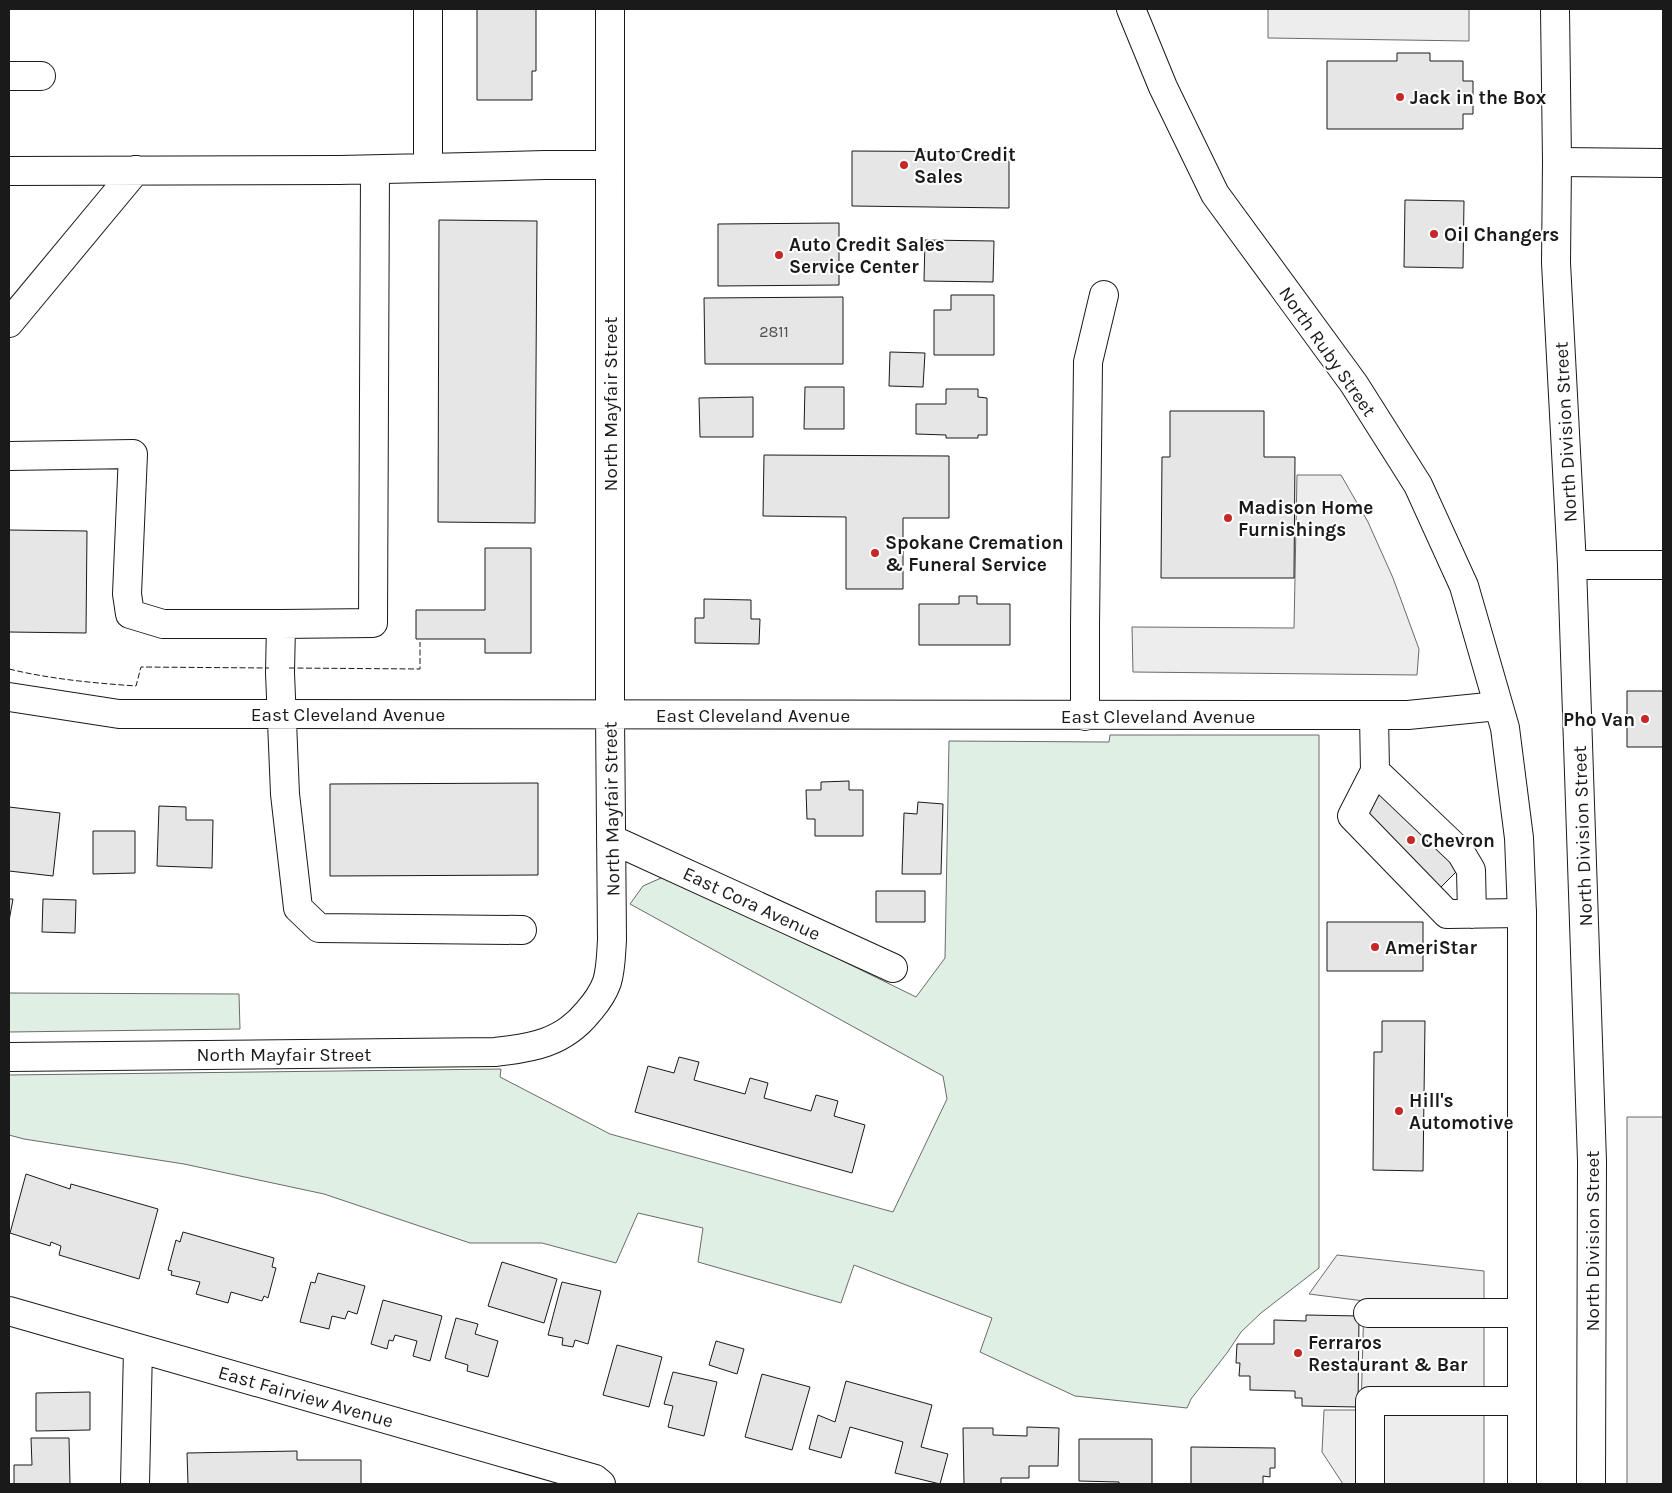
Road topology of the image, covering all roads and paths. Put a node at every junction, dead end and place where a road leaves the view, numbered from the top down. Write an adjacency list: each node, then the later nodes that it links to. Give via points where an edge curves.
1 (428, 9): 10 (street)
2 (610, 9): 9 (street, North Mayfair Street)
3 (1131, 9): 21 (street, North Ruby Street, via 1163,86 1215,194 1354,384 1418,485 1464,586)
4 (1555, 9): 7 (street, North Division Street)
5 (9, 76): 6 (street)
6 (41, 76)
7 (1557, 162): 8 (street); 17 (street, North Division Street, via 1556,264)
8 (1663, 163)
9 (610, 165): 10 (street); 23 (street, North Mayfair Street)
10 (428, 168): 12 (street)
11 (136, 170): 12 (street); 13 (street); 15 (street)
12 (375, 170): 19 (street, via 373,623)
13 (9, 171)
14 (1104, 295): 25 (street, via 1088,362)
15 (9, 323)
16 (9, 456): 19 (street, via 133,454 130,614 163,624)
17 (1572, 565): 18 (street); 42 (street, North Division Street, via 1592,1161)
18 (1663, 565)
19 (281, 624): 22 (street)
20 (9, 697): 22 (street, East Cleveland Avenue, via 119,714)
21 (1498, 706): 24 (street, East Cleveland Avenue); 28 (street, via 1505,728 1514,794)
22 (282, 714): 23 (street, East Cleveland Avenue); 30 (street, via 285,794 298,908 319,928)
23 (610, 715): 25 (street, East Cleveland Avenue); 27 (street, North Mayfair Street)
24 (1374, 715): 25 (street, East Cleveland Avenue); 26 (street)
25 (1085, 716)
26 (1375, 771): 29 (street, via 1461,853 1471,870); 29 (street, via 1352,816 1447,914)
27 (611, 839): 31 (street, East Cora Avenue); 32 (street, North Mayfair Street, via 612,940 606,983 597,1002 580,1022 542,1044 522,1050 495,1052)
28 (1522, 913): 29 (street); 35 (street)
29 (1472, 914)
30 (522, 930)
31 (893, 968)
32 (9, 1057)
33 (9, 1311): 36 (street, East Fairview Avenue)
34 (1368, 1314): 35 (street)
35 (1522, 1314): 37 (street)
36 (138, 1348): 38 (street); 39 (street, East Fairview Avenue, via 595,1479)
37 (1522, 1400): 40 (street, via 1370,1401); 41 (street)
38 (136, 1484)
39 (600, 1484)
40 (1370, 1484)
41 (1522, 1484)
42 (1591, 1484)

